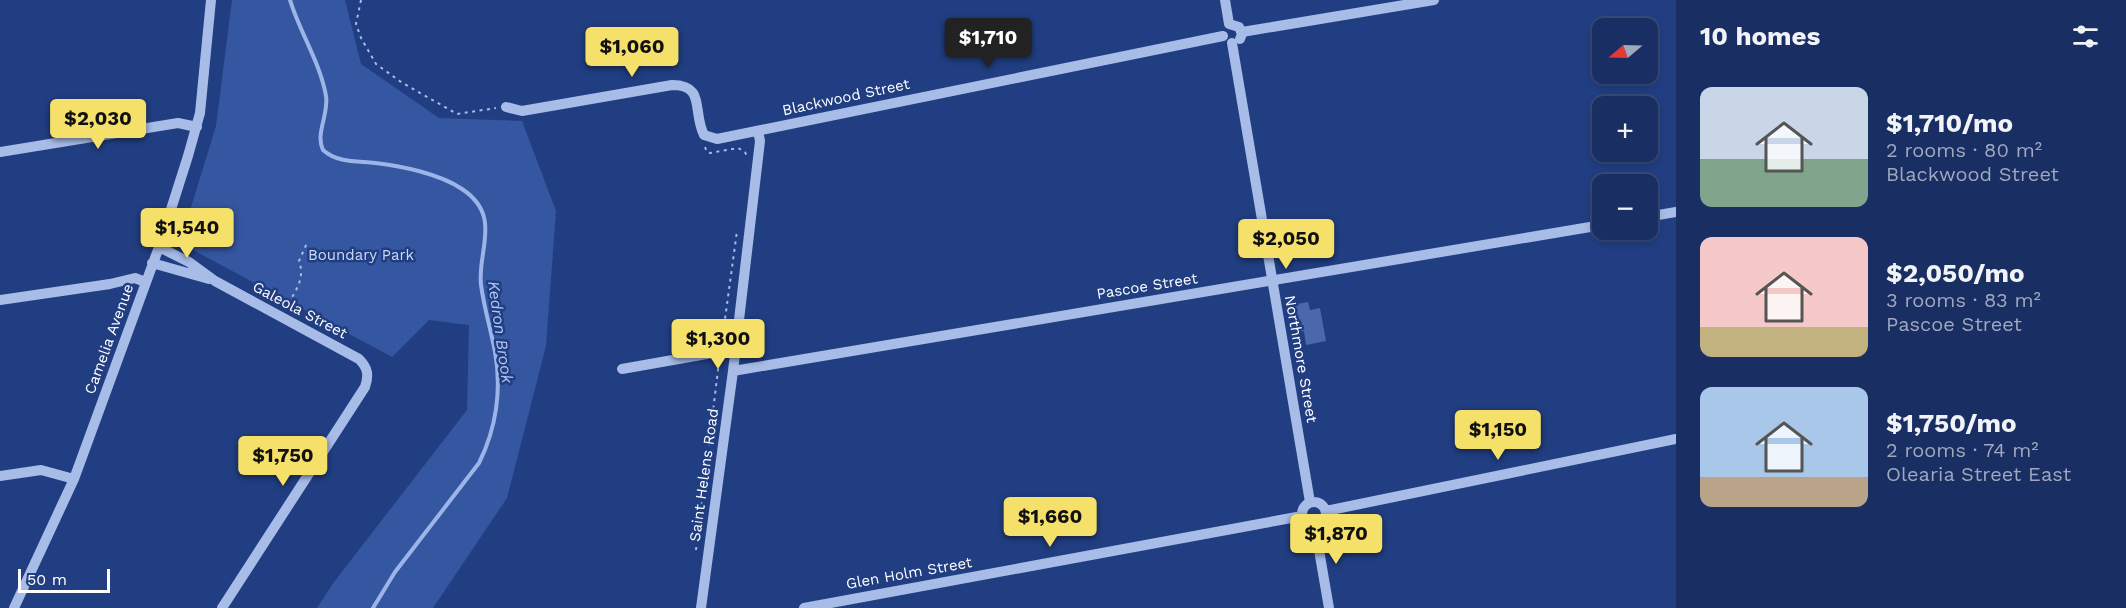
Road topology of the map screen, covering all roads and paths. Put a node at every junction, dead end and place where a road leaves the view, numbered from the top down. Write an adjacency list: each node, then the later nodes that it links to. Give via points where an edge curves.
1 (211, 0): 10 (street, Camelia Avenue)
2 (361, 0): 9 (path, via 356,24 376,64 457,114)
3 (1225, 0): 5 (street)
4 (1434, 0): 6 (street)
5 (1229, 24): 6 (street); 7 (street)
6 (1242, 32): 8 (street, via 1240,39)
7 (1223, 36): 8 (street); 11 (street, Blackwood Street)
8 (1232, 43): 20 (street, Northmore Street)
9 (506, 106): 11 (street, Blackwood Street, via 522,111 685,85 694,94 704,135 717,139)
10 (197, 127): 12 (street, via 178,123); 17 (street, Camelia Avenue)
11 (758, 131): 24 (street, Saint Helens Road, via 760,141)
12 (0, 152)
13 (1676, 212): 14 (street)
14 (1658, 215)
15 (1592, 227): 20 (street, Pascoe Street)
16 (306, 243): 23 (path, via 299,261 301,280)
17 (159, 247): 18 (street, Camelia Avenue); 19 (street, Galeola Street)
18 (152, 263): 19 (street, Galeola Street); 21 (street, Camelia Avenue)
19 (215, 281): 35 (street, Galeola Street, via 359,359 368,371 365,387)
20 (1273, 281): 26 (street, Pascoe Street); 30 (street, Northmore Street)
21 (145, 282): 22 (street, via 135,278); 29 (street, Camelia Avenue)
22 (0, 300)
23 (288, 303)
24 (735, 349): 25 (street); 26 (street, Saint Helens Road)
25 (622, 369)
26 (733, 371): 36 (street, Saint Helens Road)
27 (1676, 439): 31 (street)
28 (0, 476): 29 (street, via 41,470)
29 (75, 479): 34 (street, Camelia Avenue)
30 (1310, 502): 31 (street, via 1320,503); 32 (street, via 1303,508)
31 (1326, 511): 33 (street, via 1324,522)
32 (1302, 516): 33 (street, via 1306,524); 37 (street, Glen Holm Street)
33 (1315, 527): 38 (street)
34 (14, 608)
35 (222, 608)
36 (701, 608)
37 (804, 608)
38 (1329, 608)

